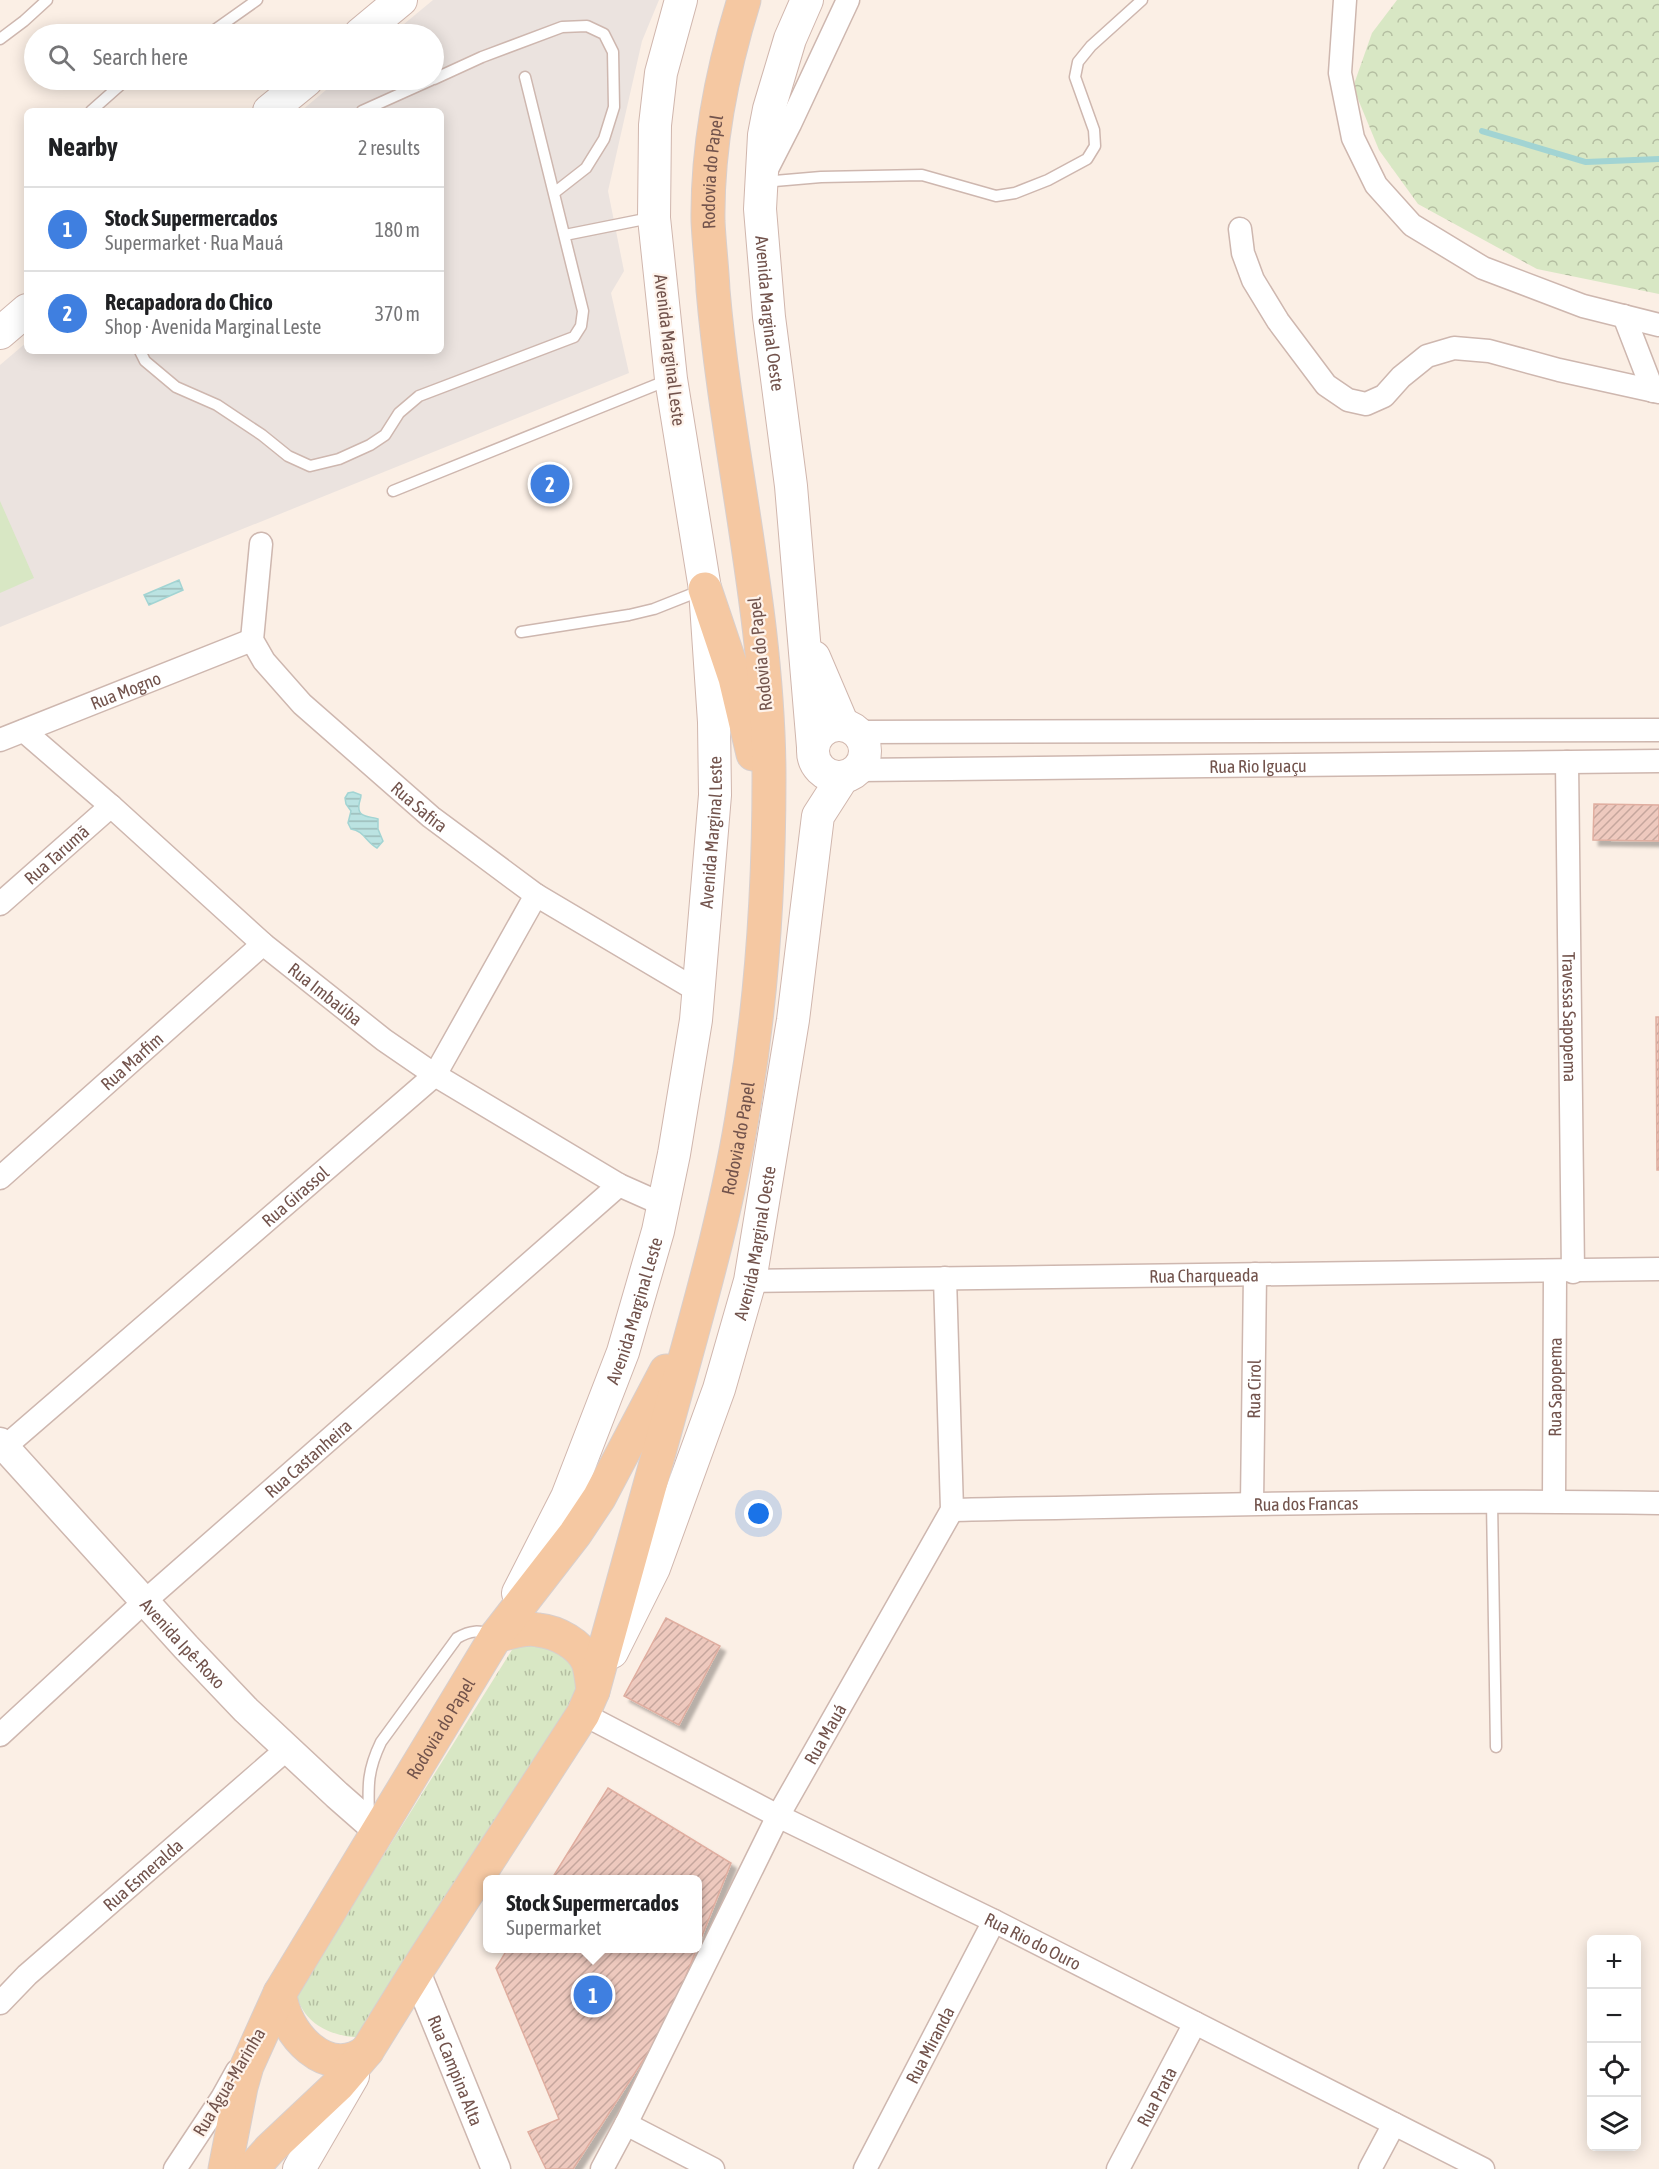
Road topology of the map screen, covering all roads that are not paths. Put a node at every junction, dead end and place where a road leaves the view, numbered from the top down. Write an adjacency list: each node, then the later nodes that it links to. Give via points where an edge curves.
1 (47, 0): 12 (lane)
2 (257, 0): 10 (lane)
3 (681, 0): 23 (main road, Avenida Marginal Leste, via 661,73 655,125)
4 (744, 0): 48 (main road, Rodovia do Papel, via 717,101 708,220 718,344 765,684)
5 (807, 0): 21 (main road, Avenida Marginal Oeste, via 790,39 769,110)
6 (848, 0): 21 (street)
7 (1142, 0): 21 (lane, via 1078,62 1075,77 1094,130 1095,147 1087,159 1048,180 996,196 922,175)
8 (1345, 0): 27 (street, via 1340,73 1353,138 1376,185 1412,225 1483,268 1583,306)
9 (390, 5): 11 (main road)
10 (223, 24)
11 (370, 24)
12 (0, 39)
13 (444, 74): 22 (lane, via 562,27 587,26 604,34 613,51 614,107 604,139 586,168)
14 (525, 77): 22 (lane)
15 (115, 90): 18 (lane)
16 (295, 90): 19 (main road)
17 (408, 90): 20 (lane)
18 (94, 108)
19 (273, 108)
20 (369, 108)
21 (761, 180): 36 (main road, Avenida Marginal Oeste, via 768,306 791,486)
22 (554, 193): 25 (lane)
23 (654, 218): 25 (lane); 31 (main road, Avenida Marginal Leste)
24 (1240, 229): 32 (street, via 1252,280 1326,386 1348,400 1366,404 1384,396 1427,356 1454,348 1489,351)
25 (565, 234): 30 (lane, via 583,311 581,326 574,337 419,396 399,413 385,435 339,459 310,466 288,456 217,405 176,387)
26 (24, 313): 29 (main road)
27 (1624, 316): 28 (street); 32 (street)
28 (1659, 325)
29 (0, 333)
30 (142, 354)
31 (671, 379): 33 (lane); 35 (main road, Avenida Marginal Leste)
32 (1656, 391)
33 (393, 491)
34 (261, 544): 38 (street)
35 (705, 589): 37 (lane, via 638,613); 48 (main road, via 735,678); 52 (main road, Avenida Marginal Leste, via 715,795)
36 (803, 631): 39 (main road, Avenida Marginal Oeste); 43 (main road, Avenida Marginal Oeste)
37 (521, 632)
38 (252, 640): 40 (street, Rua Mogno); 49 (street, Rua Safira, via 282,684 346,744 431,817)
39 (851, 729): 41 (street, Rua Rio Iguaçu); 43 (main road, via 827,727); 46 (main road, Avenida Marginal Oeste, via 865,747 865,755)
40 (24, 730): 42 (street, Rua Mogno); 47 (street, Rua Imbaúba)
41 (1659, 730)
42 (0, 740)
43 (813, 747): 46 (main road, Avenida Marginal Oeste, via 820,770 835,777)
44 (1659, 761): 45 (street, Rua Rio Iguaçu)
45 (1567, 762): 46 (street, Rua Rio Iguaçu); 58 (street, Travessa Sapopema)
46 (850, 774): 61 (main road, Avenida Marginal Oeste, via 818,816 793,1020)
47 (111, 806): 50 (street, Rua Tarumã); 51 (street, Rua Imbaúba)
48 (768, 817): 62 (main road, Rodovia do Papel, via 758,987 744,1105)
49 (536, 895): 52 (street, Rua Safira); 53 (street, Rua Girassol)
50 (0, 904)
51 (263, 944): 53 (street, Rua Imbaúba, via 384,1040); 54 (street, Rua Marfim)
52 (698, 990): 56 (main road, Avenida Marginal Leste)
53 (435, 1075): 55 (street, Rua Imbaúba); 63 (street, Rua Girassol)
54 (0, 1178)
55 (619, 1185): 56 (street, Rua Imbaúba); 69 (street, Rua Castanheira)
56 (664, 1205): 70 (main road, Avenida Marginal Leste, via 623,1352 580,1465)
57 (1659, 1269): 58 (street, Rua Charqueada)
58 (1564, 1272): 59 (street, Rua Charqueada); 65 (street, Rua Sapopema)
59 (1255, 1274): 60 (street, Rua Charqueada); 66 (street, Rua Cirol)
60 (945, 1278): 61 (street, Rua Charqueada); 68 (street)
61 (750, 1281): 71 (main road, Avenida Marginal Oeste, via 719,1389 654,1568)
62 (699, 1308): 70 (main road, Rodovia do Papel, via 599,1498); 71 (main road, Rodovia do Papel)
63 (2, 1447): 69 (street, Avenida Ipê-Roxo)
64 (1492, 1501): 65 (street, Rua dos Francas); 66 (street, Rua dos Francas); 73 (lane)
65 (1554, 1501): 67 (street, Rua dos Francas)
66 (1251, 1503): 68 (street, Rua dos Francas)
67 (1659, 1503)
68 (952, 1510): 75 (street, Rua Mauá)
69 (145, 1601): 72 (street, Rua Castanheira); 74 (street, Avenida Ipê-Roxo)
70 (496, 1636): 71 (main road, via 537,1629 570,1642 589,1664); 76 (main road, Rodovia do Papel); 76 (lane, via 468,1631 457,1638 381,1742 368,1780)
71 (588, 1702): 75 (street, Rua Rio do Ouro); 78 (main road, Rodovia do Papel)
72 (0, 1735)
73 (1496, 1747)
74 (287, 1749): 76 (street, Avenida Ipê-Roxo); 80 (street, Rua Esmeralda)
75 (778, 1816): 77 (street, Rua Rio do Ouro); 83 (street, Rua Mauá)
76 (374, 1827): 79 (main road, Rodovia do Papel)
77 (994, 1921): 81 (street, Rua Rio do Ouro); 92 (street, Rua Miranda)
78 (416, 1972): 82 (main road, Rodovia do Papel); 89 (street, Rua Campina Alta)
79 (280, 1993): 82 (main road, via 281,2006 295,2034 321,2056 341,2061 357,2059); 85 (street, Rua Água-Marinha, via 222,2098); 86 (main road, Rodovia do Papel, via 247,2066)
80 (0, 2003)
81 (1195, 2023): 84 (street, Rua Rio do Ouro); 93 (street, Rua Prata)
82 (368, 2051): 87 (main road, Rodovia do Papel); 88 (main road)
83 (626, 2124): 90 (street, Rua Mauá); 91 (street)
84 (1394, 2124): 94 (street); 95 (street, Rua Rio do Ouro)
85 (175, 2169)
86 (225, 2169)
87 (252, 2169)
88 (299, 2169)
89 (496, 2169)
90 (602, 2169)
91 (713, 2169)
92 (865, 2169)
93 (1119, 2169)
94 (1370, 2169)
95 (1483, 2169)

